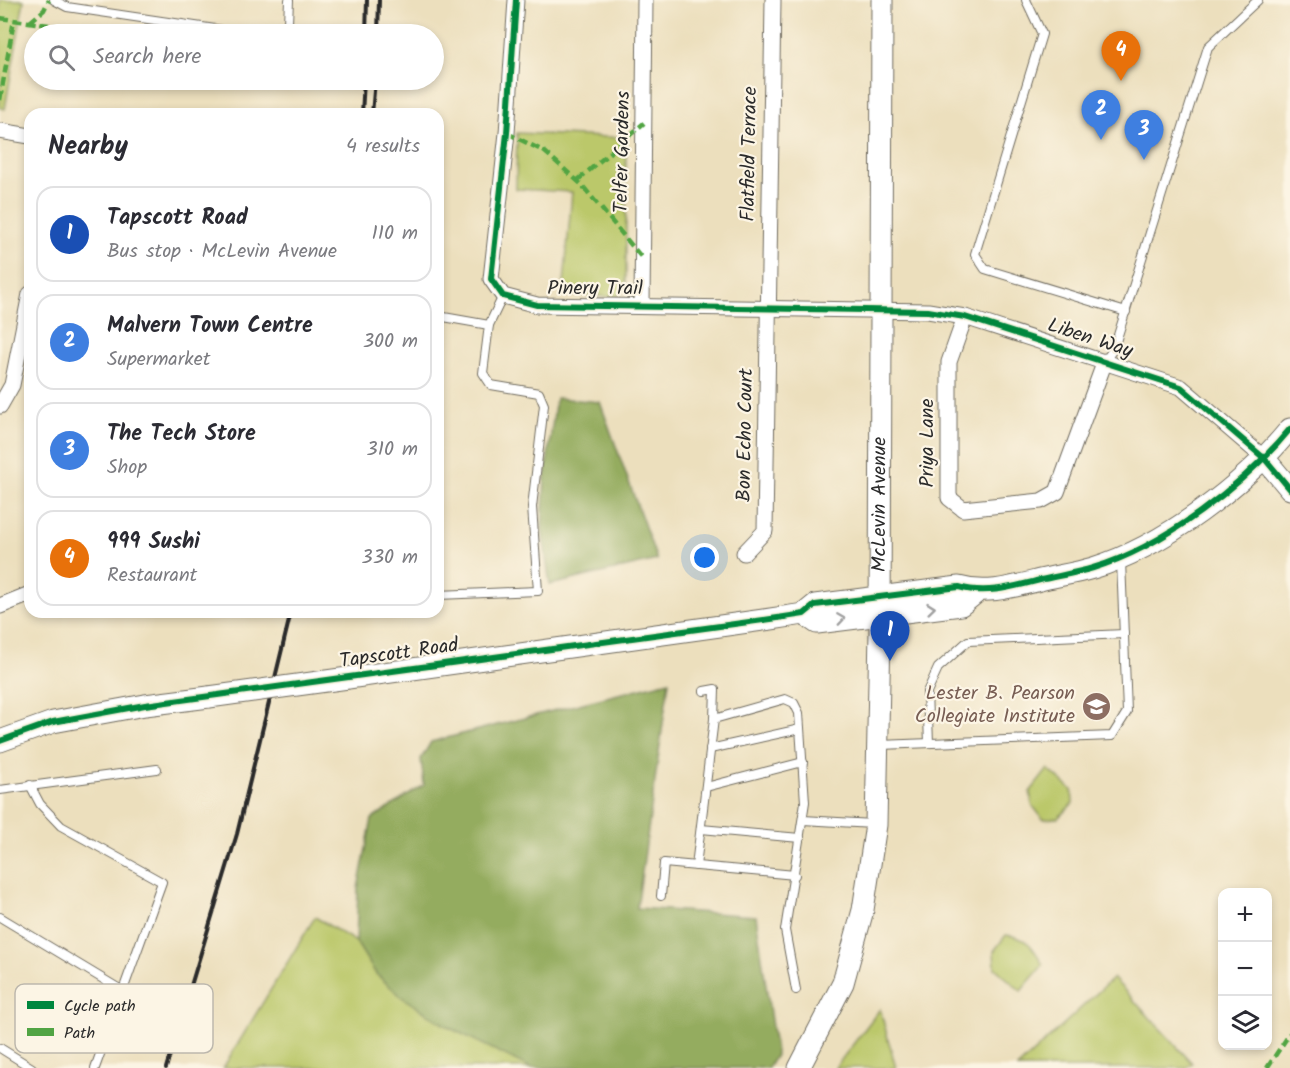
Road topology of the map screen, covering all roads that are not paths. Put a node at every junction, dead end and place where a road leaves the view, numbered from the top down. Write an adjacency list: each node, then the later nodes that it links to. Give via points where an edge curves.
1 (54, 0): 9 (lane, via 67,7)
2 (289, 0): 10 (lane)
3 (516, 0): 13 (street, via 491,279)
4 (645, 0): 14 (street, Telfer Gardens)
5 (773, 0): 15 (street, Flatfield Terrace)
6 (882, 0): 16 (street, McLevin Avenue)
7 (1026, 0): 17 (lane, via 1041,34 975,254 985,269)
8 (1258, 0): 17 (lane, via 1208,47)
9 (182, 24)
10 (287, 24)
11 (0, 131): 12 (street)
12 (24, 135)
13 (503, 296): 14 (street, Pinery Trail, via 537,305); 21 (lane)
14 (642, 305): 15 (street, Pinery Trail)
15 (769, 309): 16 (street, Pinery Trail); 27 (street, Bon Echo Court, via 765,531)
16 (880, 312): 19 (street, Liben Way, via 928,311); 31 (street, McLevin Avenue)
17 (1126, 312): 22 (lane, via 1114,348)
18 (444, 317): 21 (lane)
19 (965, 317): 22 (street, Liben Way); 22 (street, Priya Lane, via 949,362 949,498 963,509 1041,501 1057,492)
20 (24, 324): 23 (street, via 12,385)
21 (489, 325): 29 (lane, via 483,373 491,385 539,393 544,405 532,507 538,591)
22 (1105, 361): 25 (street, Liben Way, via 1181,387)
23 (0, 406)
24 (1290, 429): 25 (street, Tapscott Road)
25 (1265, 459): 26 (street); 28 (street, Tapscott Road, via 1236,485 1160,538)
26 (1290, 489)
27 (744, 553)
28 (1121, 556): 31 (street, Tapscott Road, via 1095,568 976,592 962,604); 33 (lane)
29 (444, 595)
30 (24, 596): 32 (street)
31 (880, 605): 37 (street, Tapscott Road, bridge, via 817,622 804,614 145,705 53,722); 39 (street, McLevin Avenue)
32 (0, 606)
33 (1124, 634): 38 (lane, via 969,641 938,668 927,692); 38 (lane, via 1127,712 1112,736)
34 (704, 691): 35 (lane, via 715,689)
35 (714, 719): 36 (lane, via 785,699 794,703 799,713); 40 (lane)
36 (800, 729): 40 (lane); 41 (lane)
37 (0, 741)
38 (929, 743): 39 (lane)
39 (878, 745): 47 (street, McLevin Avenue)
40 (710, 749): 44 (lane)
41 (803, 762): 44 (lane); 46 (lane)
42 (157, 769): 43 (lane)
43 (30, 785): 45 (lane); 55 (lane, via 40,804 61,826 162,881)
44 (706, 787): 48 (lane)
45 (0, 790)
46 (803, 820): 47 (lane); 49 (lane)
47 (876, 825): 61 (street, McLevin Avenue, via 863,910 843,983)
48 (701, 829): 49 (lane); 50 (lane)
49 (800, 838): 51 (lane)
50 (696, 866): 51 (lane); 52 (lane, via 664,863)
51 (795, 875): 56 (lane, via 785,930)
52 (661, 896)
53 (0, 917): 54 (lane)
54 (111, 984)
55 (125, 984)
56 (796, 990)
57 (0, 1048): 59 (lane)
58 (100, 1053): 60 (lane)
59 (32, 1068)
60 (95, 1068)
61 (799, 1068)

